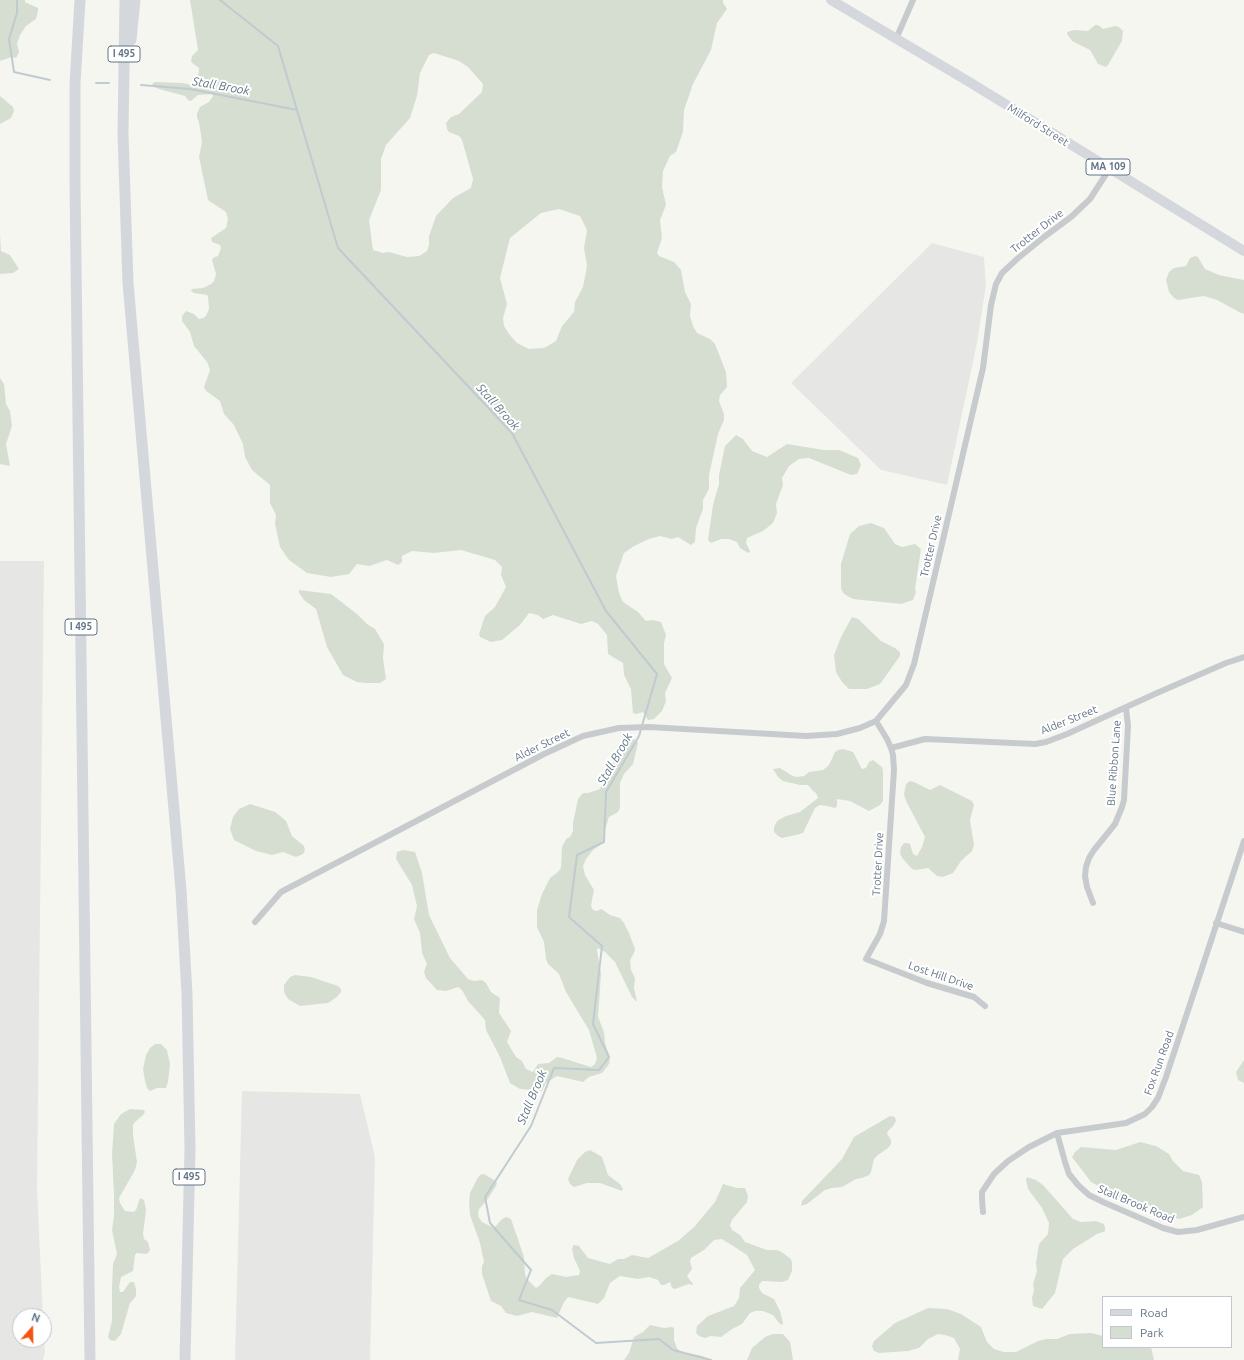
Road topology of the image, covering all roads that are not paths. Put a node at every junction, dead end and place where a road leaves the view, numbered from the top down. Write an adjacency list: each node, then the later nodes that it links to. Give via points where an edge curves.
1 (75, 0): 8 (highway)
2 (80, 0): 8 (highway, I 495)
3 (126, 0): 9 (highway, I 495)
4 (135, 0): 9 (highway)
5 (831, 0): 7 (main road, Milford Street / MA 109)
6 (913, 0): 7 (street)
7 (896, 39): 10 (main road, Milford Street / MA 109)
8 (75, 84): 26 (highway, I 495)
9 (123, 109): 27 (highway, I 495, via 124,215 129,302 185,952 190,1149)
10 (1110, 168): 11 (main road, Milford Street / MA 109); 14 (street, Trotter Drive, via 1090,199 1071,217 1017,258 1002,273 996,284 983,368 914,664 906,685)
11 (1244, 251)
12 (1244, 657): 13 (street, Alder Street)
13 (1126, 708): 15 (street, Alder Street, via 1067,734 1035,744 925,739); 17 (street, Blue Ribbon Lane, via 1128,726 1124,800 1116,824 1094,850 1086,867 1085,876)
14 (876, 721): 15 (street, Trotter Drive); 18 (street, Alder Street, via 837,734 806,736 649,727 619,728 583,736 281,892)
15 (891, 748): 21 (street, Trotter Drive, via 894,770 884,921 880,934)
16 (1244, 841): 19 (street, Fox Run Road)
17 (1093, 903)
18 (255, 922)
19 (1216, 924): 20 (street); 23 (street, Fox Run Road, via 1166,1077 1152,1107 1145,1114 1126,1123)
20 (1244, 932)
21 (866, 958): 22 (street, Lost Hill Drive, via 927,983 974,997)
22 (985, 1006)
23 (1057, 1133): 24 (street, Fox Run Road, via 1029,1147 994,1174 982,1192); 25 (street, Stall Brook Road, via 1069,1174 1089,1195 1103,1202 1178,1232 1197,1230)
24 (983, 1212)
25 (1244, 1217)
26 (90, 1360)
27 (185, 1360)

